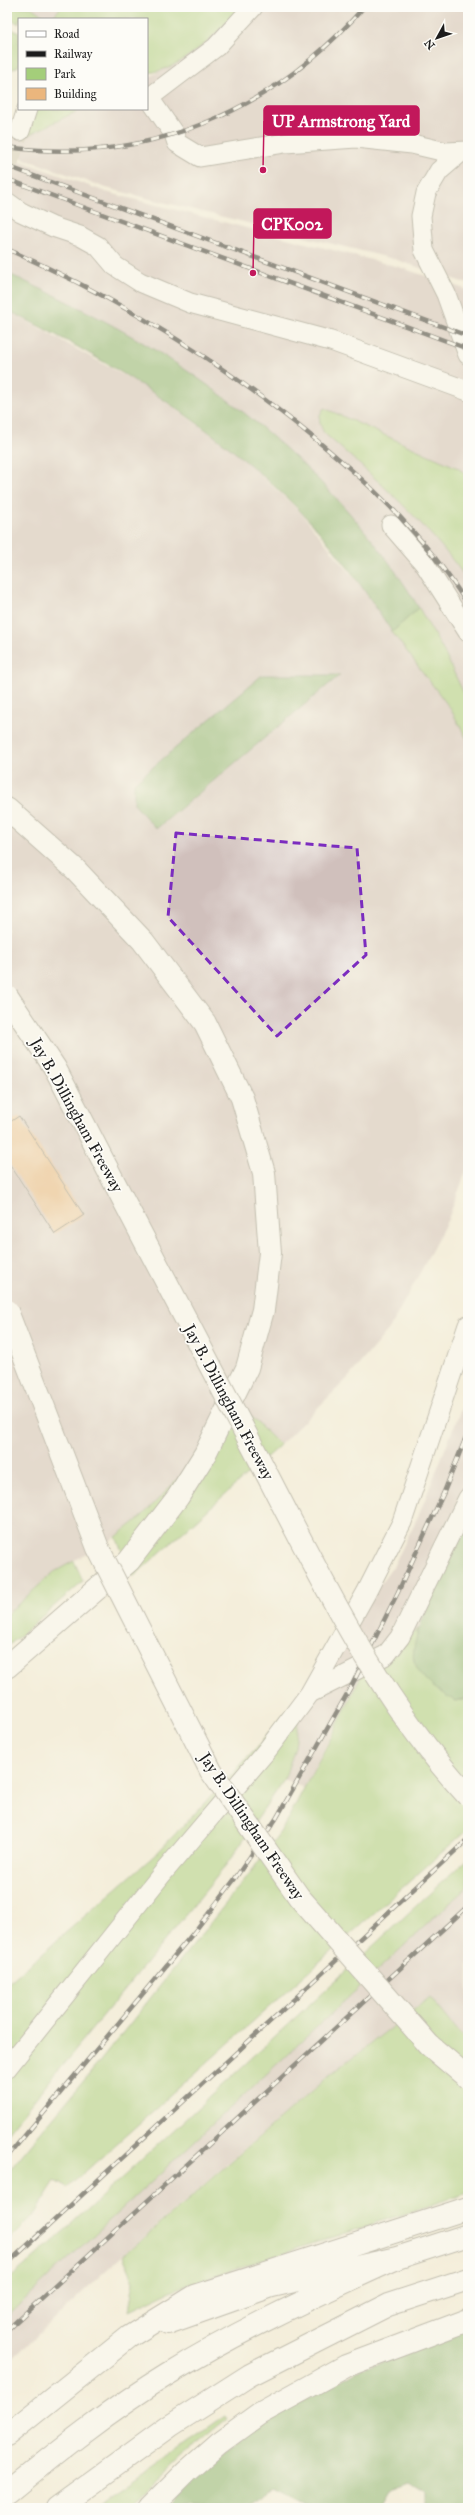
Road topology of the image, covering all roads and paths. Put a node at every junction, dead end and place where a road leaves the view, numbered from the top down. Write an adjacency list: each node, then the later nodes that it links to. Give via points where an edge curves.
1 (253, 7): 2 (lane, via 216,46)
2 (149, 96): 5 (lane, via 174,134 177,143 200,157 285,143 356,138 412,144 446,152)
3 (27, 110): 4 (lane)
4 (20, 131)
5 (465, 151): 7 (lane, via 439,171 426,193 421,216 424,250 446,294)
6 (7, 202): 8 (lane, via 27,215 98,246 124,273 190,303 331,341)
7 (468, 355)
8 (468, 391)
9 (391, 525): 10 (lane, via 424,563)
10 (468, 632)
11 (7, 809): 16 (highway, bridge, via 75,869 143,941 204,1024 242,1098 264,1173 270,1253 263,1310 247,1368 205,1454 186,1485 129,1561)
12 (7, 996): 18 (highway, Jay B. Dillingham Freeway, bridge, via 55,1068 312,1562 390,1698)
13 (7, 1311): 20 (highway, Jay B. Dillingham Freeway, bridge, via 98,1548 211,1771 299,1897 429,2044)
14 (468, 1325): 17 (lane, via 402,1522)
15 (468, 1498): 17 (lane, via 400,1637 386,1655)
16 (7, 1667)
17 (310, 1693): 19 (lane, via 268,1749 162,1874)
18 (468, 1796)
19 (7, 2068)
20 (468, 2078)
21 (468, 2208): 28 (highway, via 195,2296)
22 (468, 2236): 23 (highway)
23 (397, 2258): 28 (highway, via 272,2286); 30 (highway, via 270,2317 167,2375 70,2441)
24 (468, 2279): 26 (highway)
25 (468, 2294): 26 (highway)
26 (388, 2305): 31 (highway, via 250,2375 164,2431)
27 (468, 2320): 32 (highway, via 346,2366 259,2414 214,2448)
28 (129, 2337): 29 (highway)
29 (7, 2435)
30 (7, 2493)
31 (57, 2508)
32 (150, 2508)

